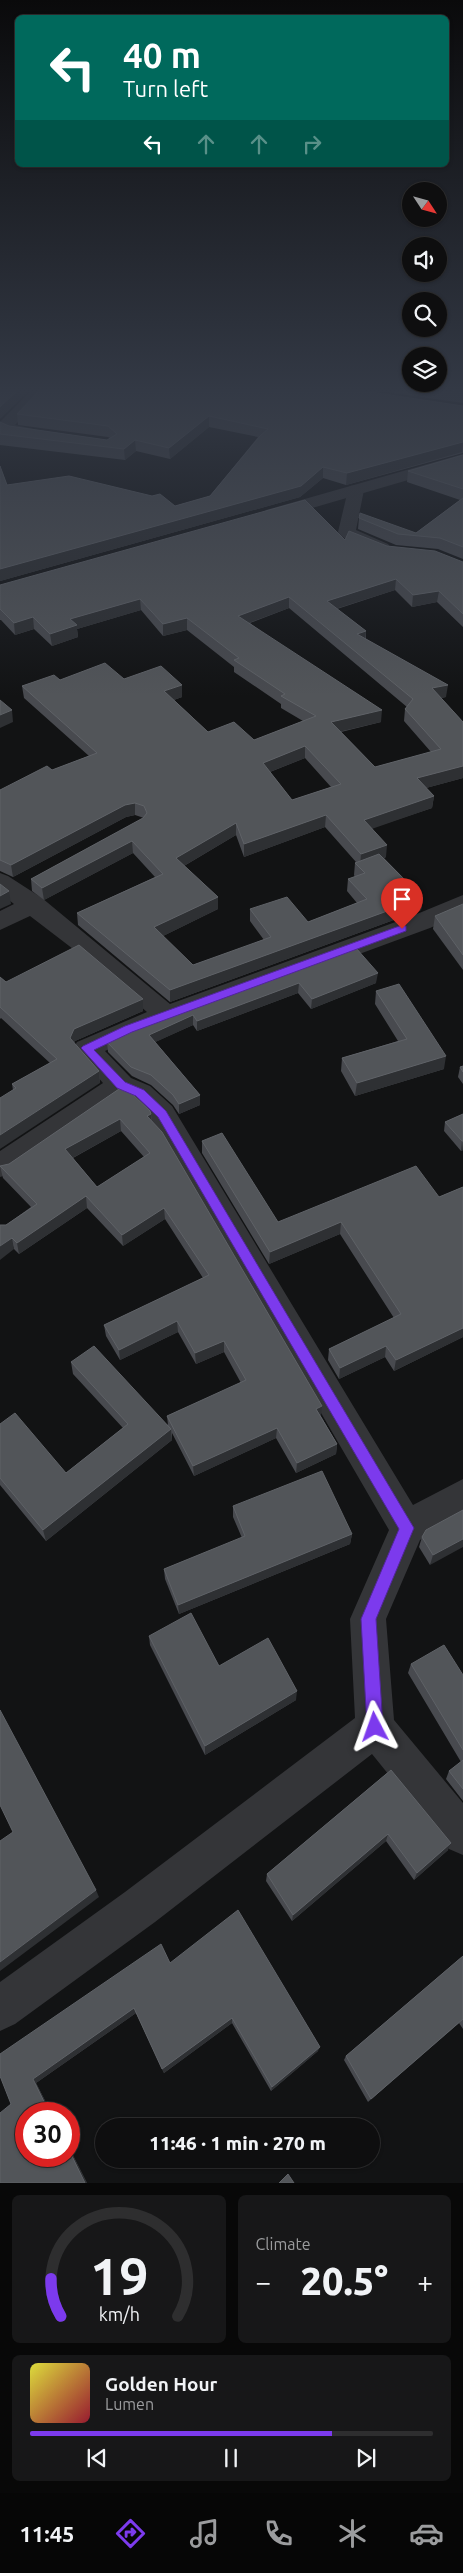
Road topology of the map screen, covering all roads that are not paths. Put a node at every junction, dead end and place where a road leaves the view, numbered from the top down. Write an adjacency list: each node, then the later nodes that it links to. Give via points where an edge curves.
1 (346, 493): 3 (street)
2 (355, 493): 4 (street, via 347,532 357,539)
3 (260, 517)
4 (402, 553)
5 (19, 889): 7 (street); 8 (street)
6 (463, 903): 8 (street, via 421,922)
7 (0, 922)
8 (167, 1015): 9 (street, via 86,1048)
9 (121, 1085): 10 (street); 12 (street, via 140,1093 162,1114)
10 (0, 1166)
11 (463, 1494): 12 (street)
12 (407, 1528): 13 (street, via 368,1619)
13 (375, 1727): 14 (street); 15 (street, via 140,1907)
14 (463, 1835)
15 (0, 2009)

